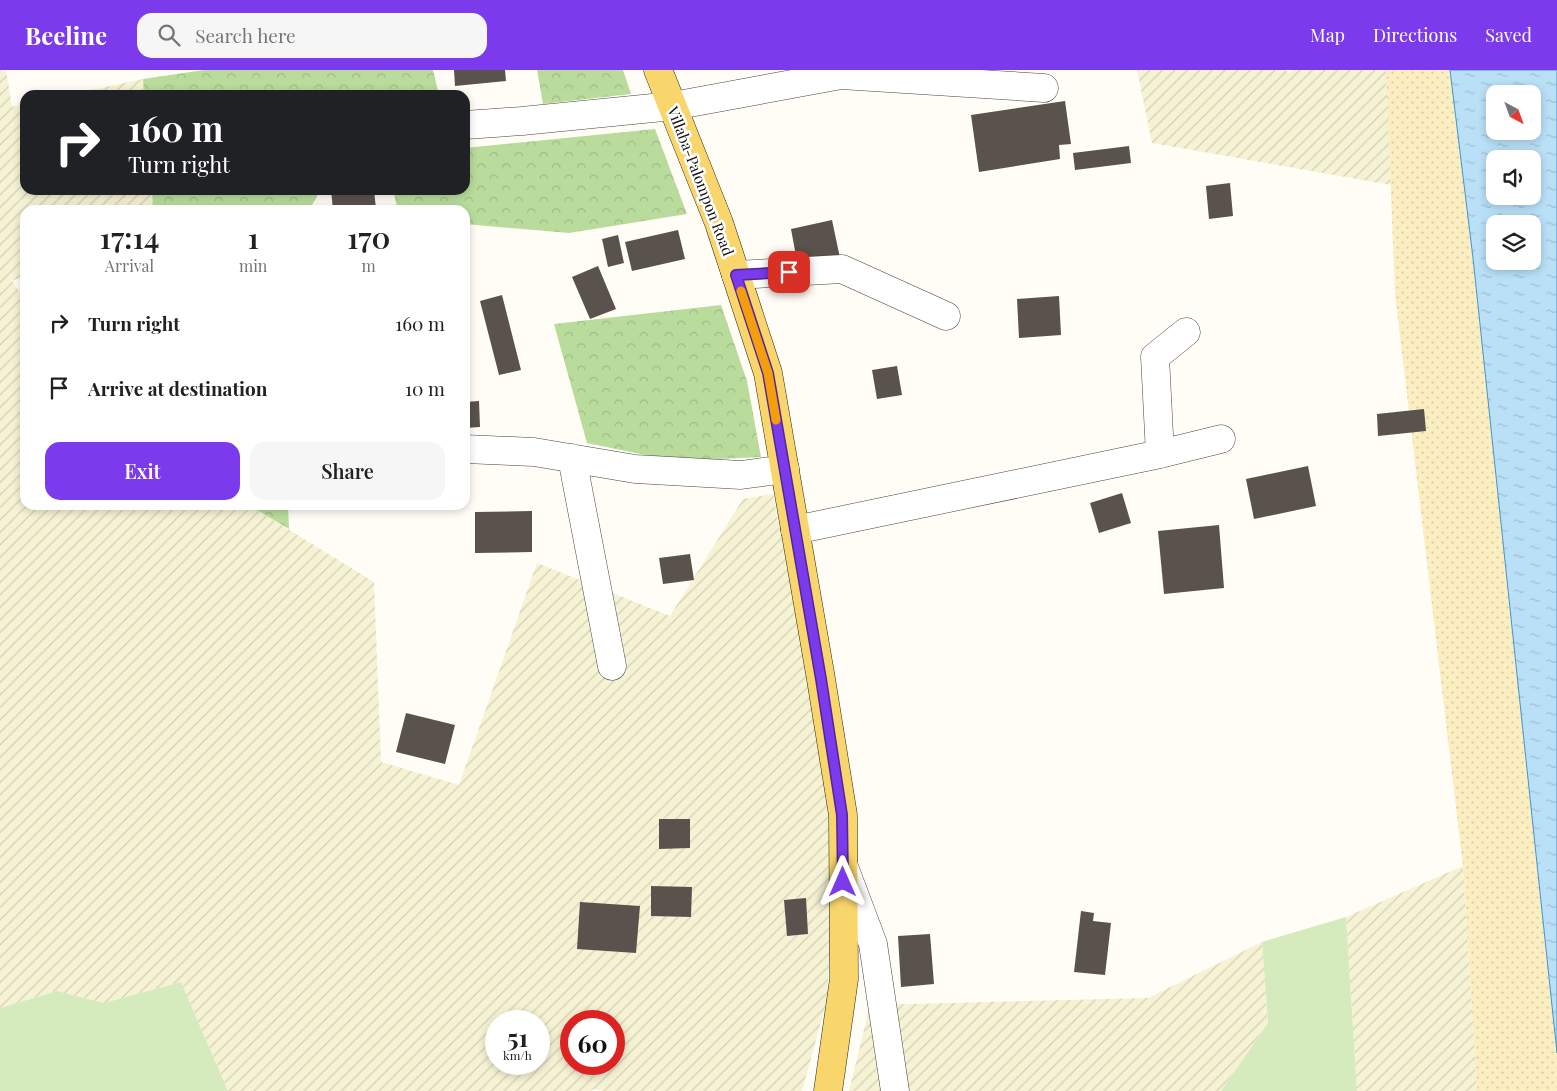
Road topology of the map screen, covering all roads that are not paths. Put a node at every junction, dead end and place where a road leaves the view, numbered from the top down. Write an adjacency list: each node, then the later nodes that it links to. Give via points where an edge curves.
1 (658, 70): 3 (main road, Villaba-Palompon Road)
2 (1044, 88): 3 (street, via 841,75)
3 (672, 106): 4 (street); 5 (main road, Villaba-Palompon Road, via 719,223)
4 (470, 125)
5 (736, 275): 6 (street, via 842,269); 12 (main road, Villaba-Palompon Road, via 768,373)
6 (946, 316)
7 (1186, 332): 10 (street, via 1155,356)
8 (1221, 439): 10 (street)
9 (470, 449): 11 (street, via 534,452)
10 (1160, 454): 13 (street)
11 (572, 458): 12 (street, via 636,469 741,475); 14 (street)
12 (785, 469): 13 (main road, Villaba-Palompon Road)
13 (795, 530): 15 (main road, Villaba-Palompon Road, via 842,815)
14 (612, 666)
15 (843, 863): 16 (main road, Villaba-Palompon Road, via 844,979); 17 (street, via 873,944)
16 (828, 1091)
17 (895, 1091)

